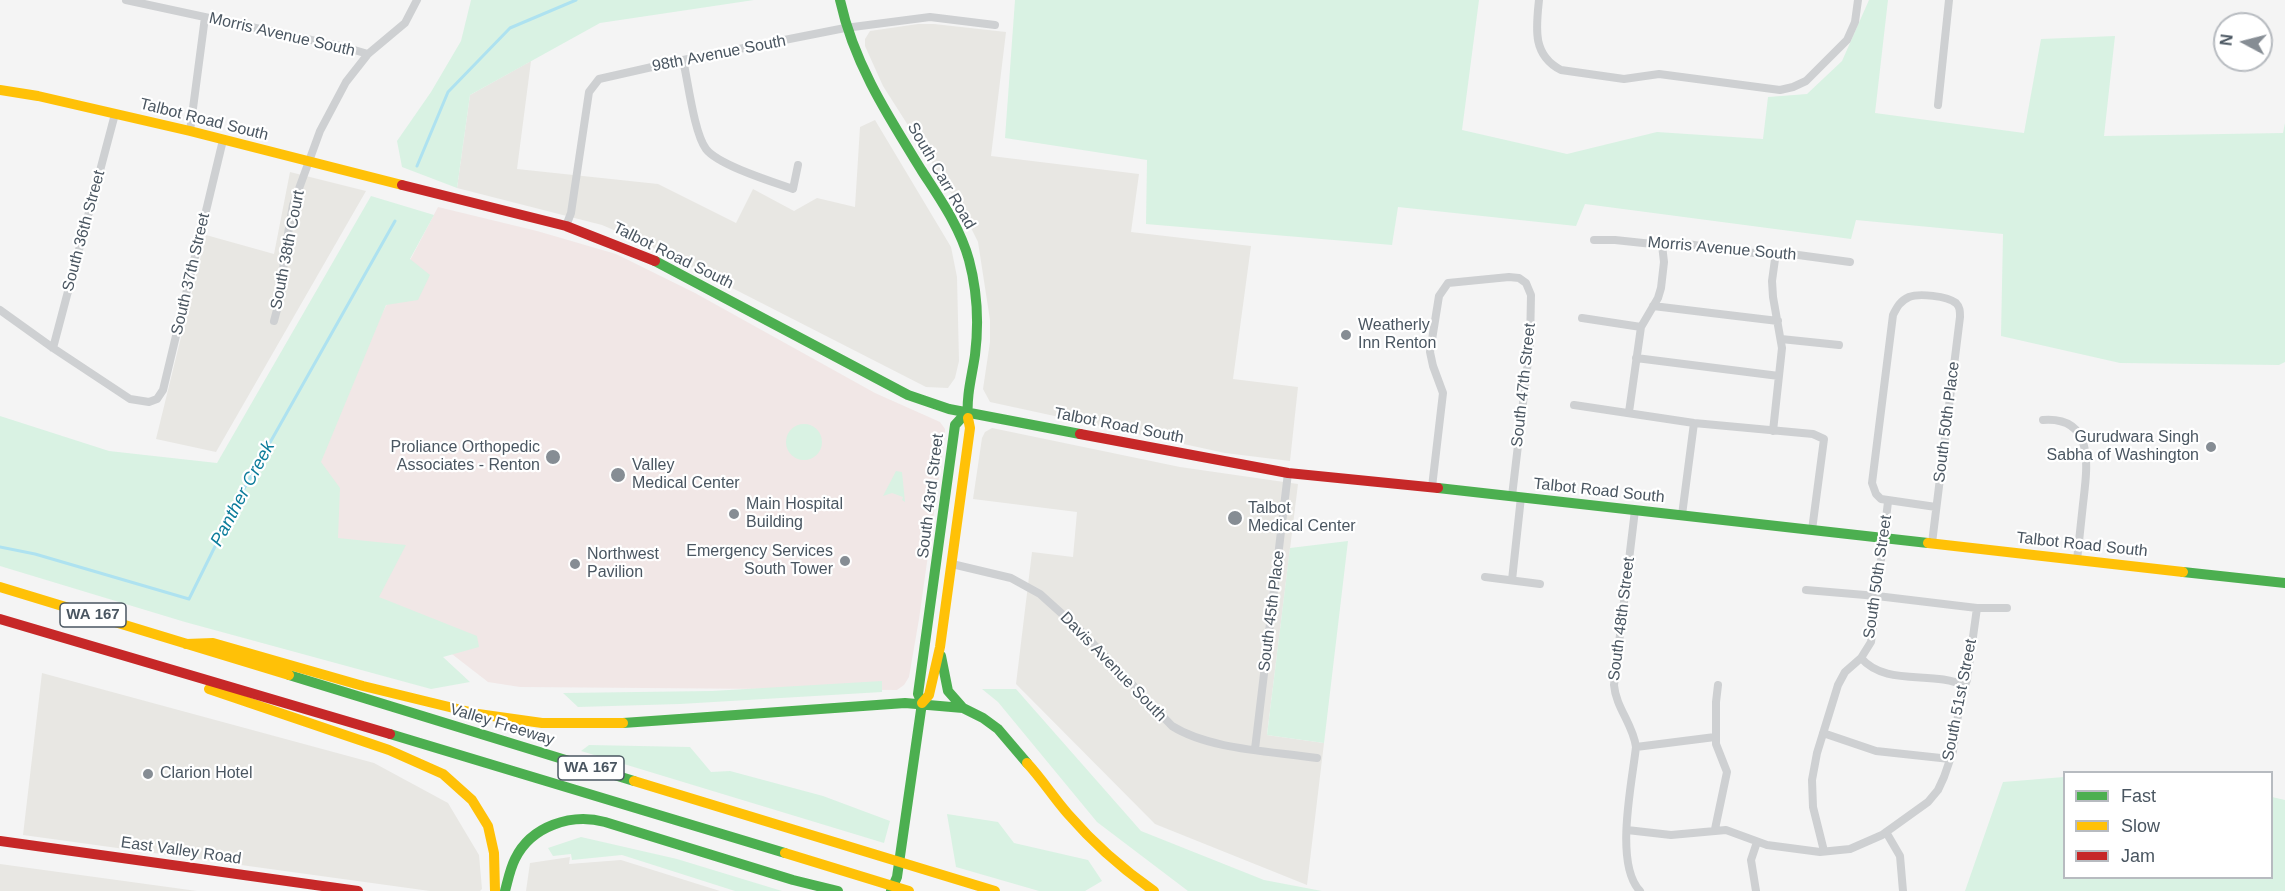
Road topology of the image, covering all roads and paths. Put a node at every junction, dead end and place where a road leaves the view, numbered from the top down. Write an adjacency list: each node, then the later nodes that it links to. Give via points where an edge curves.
1 (126, 0): 7 (street, Morris Avenue South)
2 (417, 0): 10 (street, South 38th Court, via 405,23)
3 (840, 0): 9 (main road, South Carr Road)
4 (1539, 0): 5 (street, via 1537,41 1543,54 1561,70 1624,79 1659,75 1780,90 1806,81 1847,40)
5 (1858, 0)
6 (1949, 0): 13 (street)
7 (206, 17): 10 (street, Morris Avenue South); 15 (street)
8 (995, 25): 9 (street, 98th Avenue South, via 930,17)
9 (844, 28): 11 (street, 98th Avenue South); 37 (main road, South Carr Road, via 868,82 956,226 972,271 976,331)
10 (368, 54): 17 (street, South 38th Court, via 334,102)
11 (683, 60): 18 (street, via 700,138 707,150 728,163 794,189); 19 (street, 98th Avenue South, via 595,82 589,92)
12 (0, 90): 14 (main road, Talbot Road South)
13 (1938, 105)
14 (115, 114): 15 (main road, Talbot Road South); 33 (street, South 36th Street)
15 (190, 132): 16 (main road, Talbot Road South)
16 (223, 140): 17 (main road, Talbot Road South); 33 (street, South 37th Street, via 163,390 157,399 130,399)
17 (308, 162): 19 (main road, Talbot Road South); 28 (street, South 38th Court, via 293,205 282,291)
18 (798, 165)
19 (566, 226): 37 (main road, Talbot Road South, via 645,256 908,395)
20 (1594, 240): 21 (street, Morris Avenue South)
21 (1662, 245): 22 (street, Morris Avenue South, via 1679,243 1769,255); 25 (street, via 1661,288)
22 (1776, 252): 23 (street, Morris Avenue South); 29 (street, via 1772,281)
23 (1850, 262)
24 (1955, 302): 45 (street, South 50th Street, via 1915,295 1901,302 1893,315 1872,483 1876,495); 46 (street, South 50th Place, via 1960,316)
25 (1653, 306): 29 (street); 30 (street)
26 (0, 310): 33 (street)
27 (1582, 318): 30 (street)
28 (274, 321)
29 (1778, 321): 31 (street)
30 (1641, 327): 34 (street)
31 (1780, 339): 32 (street); 35 (street)
32 (1839, 345)
33 (53, 348)
34 (1636, 358): 35 (street); 38 (street)
35 (1779, 376): 41 (street)
36 (1574, 405): 38 (street)
37 (966, 412): 42 (main road, Talbot Road South); 53 (main road, South 43rd Street, via 970,428); 71 (main road, South 43rd Street, via 955,425 918,694)
38 (1629, 412): 40 (street)
39 (2043, 420): 52 (street, via 2068,423 2085,446 2087,470)
40 (1694, 423): 41 (street); 48 (street)
41 (1773, 430): 49 (street, via 1813,434 1824,439)
42 (1288, 473): 43 (main road, Talbot Road South); 76 (street, South 45th Place)
43 (1432, 487): 44 (main road, Talbot Road South); 44 (street, South 47th Street, via 1443,393 1430,352 1438,296 1448,283 1519,278 1531,295)
44 (1516, 496): 47 (main road, Talbot Road South); 55 (street, South 47th Street)
45 (1888, 502): 46 (street, South 50th Street); 50 (street, South 50th Street)
46 (1936, 507): 51 (street, South 50th Place)
47 (1635, 510): 48 (main road, Talbot Road South); 75 (street, South 48th Street, via 1614,685 1617,701 1635,735)
48 (1682, 515): 49 (main road, Talbot Road South)
49 (1812, 530): 50 (main road, Talbot Road South)
50 (1884, 538): 51 (main road, Talbot Road South); 61 (street, South 50th Street)
51 (1932, 543): 52 (main road, Talbot Road South)
52 (2077, 560): 56 (main road, Talbot Road South)
53 (952, 564): 66 (main road, South 43rd Street); 76 (street, Davis Avenue South, via 1011,578 1040,594 1182,733)
54 (1485, 577): 55 (street)
55 (1512, 580): 57 (street)
56 (2285, 583)
57 (1540, 584)
58 (0, 587): 65 (main road, Valley Freeway / WA 167)
59 (1806, 590): 61 (street)
60 (0, 596): 93 (main road)
61 (1877, 596): 62 (street); 68 (street, South 50th Street, via 1870,642)
62 (1977, 608): 63 (street); 70 (street, South 51st Street)
63 (2007, 608)
64 (0, 619): 67 (main road, WA 167)
65 (186, 644): 71 (main road, via 213,643 444,706 545,723 622,723); 94 (main road, Valley Freeway / WA 167)
66 (940, 647): 71 (main road, South 43rd Street, via 929,695); 72 (main road, via 944,685 952,700)
67 (121, 655): 87 (main road, via 156,674 302,718 442,774 464,791 487,825 495,859); 92 (main road, WA 167)
68 (1861, 658): 70 (street, via 1880,673 1953,680); 73 (street, South 50th Street, via 1845,672 1838,685)
69 (1718, 685): 74 (street)
70 (1965, 686): 78 (street, South 51st Street)
71 (922, 703): 72 (main road); 85 (main road, South 43rd Street)
72 (963, 708): 95 (main road, via 998,729 1096,845)
73 (1823, 733): 78 (street, via 1876,751); 84 (street, South 50th Street, via 1813,768 1812,793)
74 (1715, 737): 75 (street); 79 (street, via 1727,772)
75 (1636, 747): 80 (street, South 48th Street)
76 (1255, 749): 77 (street, Davis Avenue South)
77 (1317, 758)
78 (1950, 759): 81 (street, South 51st Street, via 1929,802)
79 (1716, 829): 80 (street, via 1671,835); 83 (street)
80 (1627, 830): 96 (street, South 48th Street, via 1628,866)
81 (1886, 832): 84 (street, via 1850,849); 98 (street, via 1900,856)
82 (0, 841): 86 (main road, East Valley Road)
83 (1757, 842): 84 (street); 97 (street, via 1751,869)
84 (1824, 851)
85 (897, 877): 90 (main road, South 43rd Street); 91 (main road)
86 (358, 891)
87 (495, 891)
88 (505, 891): 89 (main road, via 516,858 530,840 545,828 580,818)
89 (838, 891)
90 (891, 891)
91 (903, 891)
92 (909, 891)
93 (970, 891)
94 (995, 891)
95 (1154, 891)
96 (1640, 891)
97 (1756, 891)
98 (1903, 891)

